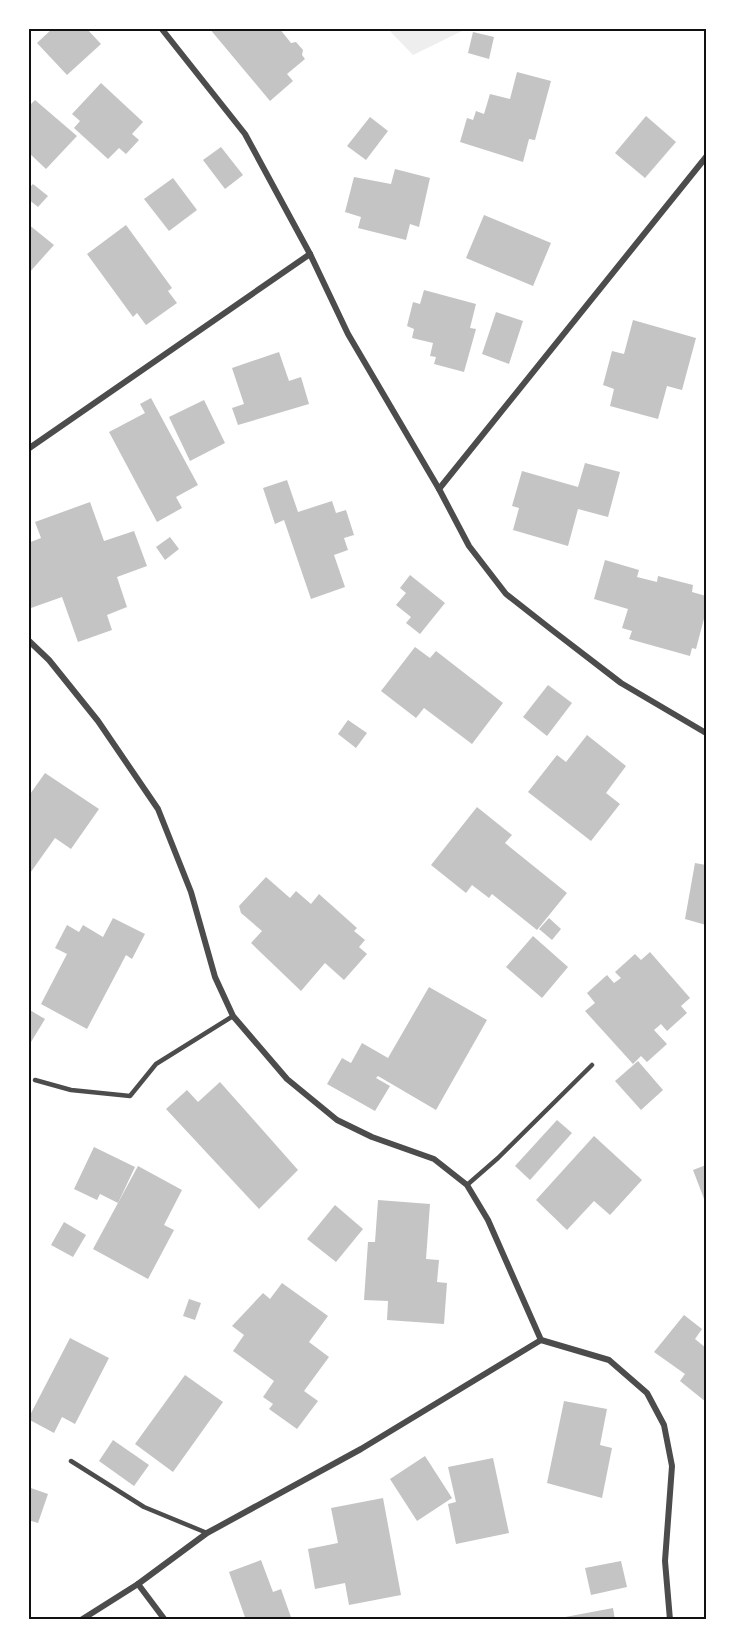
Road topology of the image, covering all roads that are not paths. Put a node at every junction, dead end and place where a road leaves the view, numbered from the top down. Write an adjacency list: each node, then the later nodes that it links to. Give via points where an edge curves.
1 (161, 28): 3 (street, via 245,134)
2 (706, 157): 5 (street)
3 (310, 254): 4 (street); 5 (street, via 348,334)
4 (28, 449)
5 (439, 489): 7 (street, via 469,546 506,594 621,683)
6 (28, 640): 8 (street, via 98,722 158,809 191,892 215,977)
7 (706, 734)
8 (233, 1016): 10 (lane, via 156,1064 130,1096 71,1090); 11 (street, via 287,1079 337,1120 434,1159)
9 (592, 1065): 11 (lane)
10 (34, 1080)
11 (467, 1185): 12 (street, via 488,1220)
12 (541, 1340): 14 (street, via 361,1449); 18 (street, via 609,1360 646,1393 664,1425 672,1467 666,1560)
13 (71, 1461): 14 (lane, via 144,1507)
14 (207, 1533): 15 (street)
15 (138, 1584): 16 (street); 17 (street)
16 (81, 1620)
17 (165, 1620)
18 (670, 1620)

